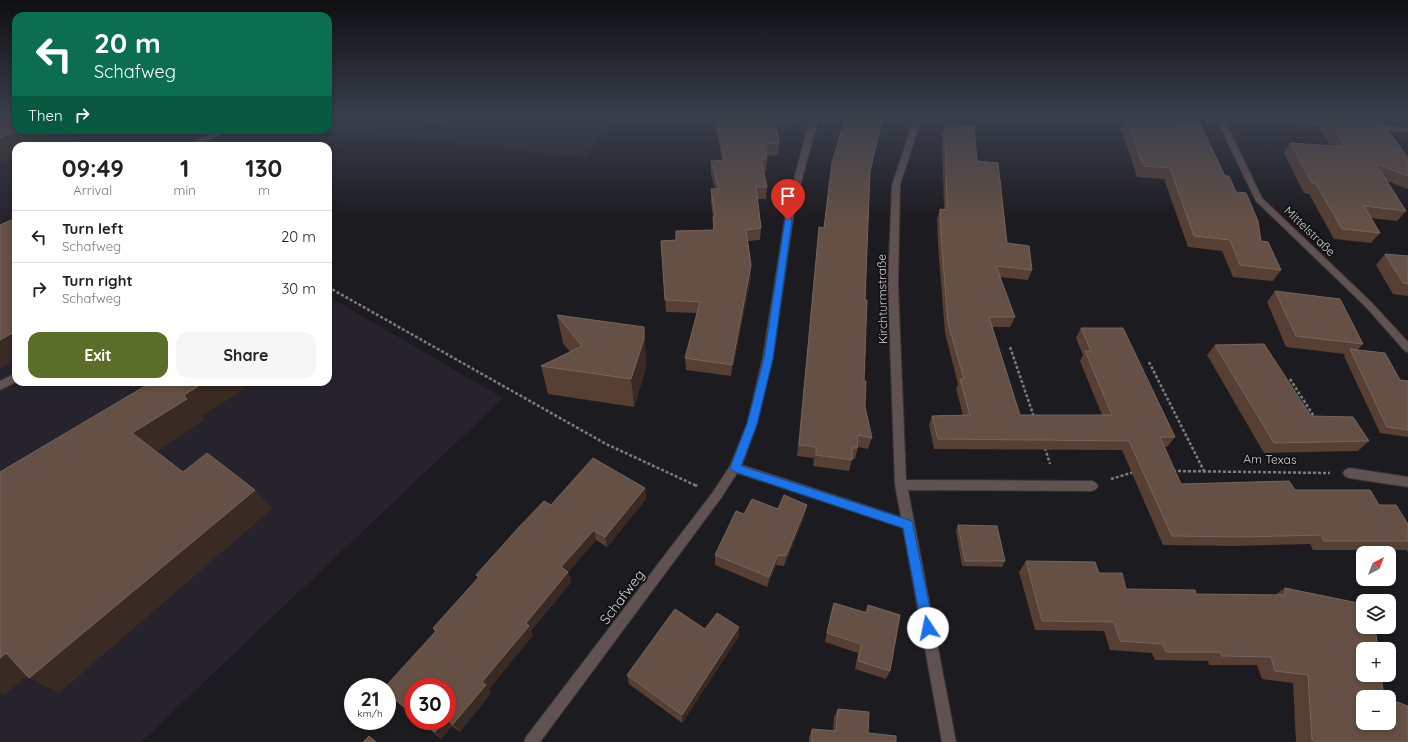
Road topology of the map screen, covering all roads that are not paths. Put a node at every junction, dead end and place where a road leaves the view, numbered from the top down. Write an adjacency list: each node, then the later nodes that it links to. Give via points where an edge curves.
1 (806, 151): 7 (street, Schafweg, via 791,205 768,358 752,424)
2 (907, 151): 10 (street, Kirchturmstraße, via 896,185 893,285)
3 (1235, 151): 4 (street, Mittelstraße, via 1258,199 1368,304)
4 (1408, 348)
5 (12, 379): 6 (street)
6 (0, 386)
7 (735, 468): 12 (street); 13 (street, Schafweg)
8 (1349, 473): 9 (street)
9 (1408, 482)
10 (900, 485): 11 (street); 12 (street, Kirchturmstraße)
11 (1092, 486)
12 (908, 524): 14 (street, Kirchturmstraße)
13 (531, 742)
14 (949, 742)

